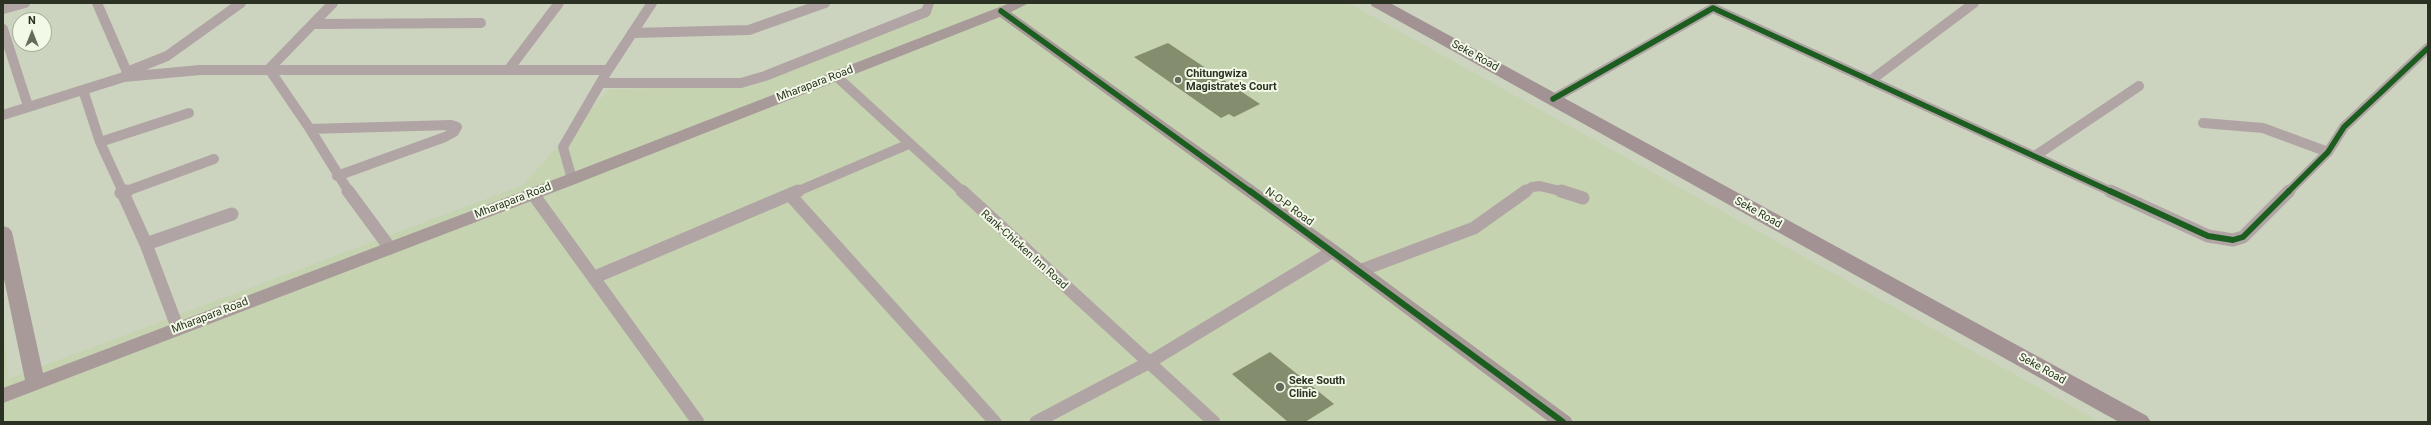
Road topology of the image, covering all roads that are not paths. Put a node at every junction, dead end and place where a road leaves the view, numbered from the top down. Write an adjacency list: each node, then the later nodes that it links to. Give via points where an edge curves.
1 (25, 3): 12 (street)
2 (97, 3): 22 (street)
3 (241, 3): 22 (street, via 167,56)
4 (334, 3): 15 (street)
5 (559, 3): 20 (street)
6 (652, 3): 17 (street)
7 (825, 3): 17 (street, via 748,30)
8 (929, 3): 25 (street, via 926,12 765,76 741,83)
9 (1022, 3): 13 (street, Mharapara Road)
10 (1378, 3): 28 (main road, Seke Road)
11 (1974, 3): 24 (street)
12 (3, 9)
13 (1001, 11): 23 (street, Mharapara Road); 49 (street, N-O-P Road)
14 (481, 23): 15 (street)
15 (313, 24): 19 (street)
16 (3, 29): 29 (street)
17 (632, 33): 21 (street)
18 (2428, 48): 36 (street, via 2344,127)
19 (269, 69): 20 (street); 22 (street); 33 (street)
20 (509, 69): 21 (street)
21 (608, 70): 25 (street)
22 (126, 74): 27 (street)
23 (836, 76): 35 (street, Rank-Chicken Inn Road); 40 (street, Mharapara Road)
24 (1870, 81): 28 (street, via 1713,8); 37 (street)
25 (601, 82): 40 (street, via 563,147)
26 (2138, 86): 37 (street)
27 (83, 90): 29 (street); 34 (street)
28 (1553, 100): 61 (main road, Seke Road)
29 (28, 106): 31 (street)
30 (189, 113): 34 (street)
31 (3, 115)
32 (2203, 123): 36 (street, via 2263,128)
33 (310, 129): 39 (street); 39 (street, via 357,126 457,127 445,137)
34 (100, 142): 41 (street)
35 (909, 144): 43 (street); 53 (street, Rank-Chicken Inn Road)
36 (2328, 152): 37 (street, via 2243,237 2233,240 2208,236)
37 (2035, 156)
38 (214, 159): 41 (street)
39 (338, 176): 48 (street)
40 (572, 178): 42 (street, Mharapara Road)
41 (121, 192): 47 (street)
42 (533, 194): 48 (street, Mharapara Road); 51 (street)
43 (790, 194): 51 (street); 57 (street)
44 (1583, 198): 50 (street, via 1552,188 1532,187 1474,228)
45 (232, 214): 47 (street)
46 (3, 232): 54 (street)
47 (146, 244): 52 (street)
48 (390, 248): 52 (street, Mharapara Road)
49 (1333, 251): 50 (street, N-O-P Road); 53 (street)
50 (1359, 271): 60 (street, N-O-P Road)
51 (595, 277): 56 (street)
52 (178, 329): 54 (street, Mharapara Road)
53 (1148, 363): 58 (street); 59 (street, Rank-Chicken Inn Road)
54 (35, 383): 55 (street, Mharapara Road)
55 (3, 396)
56 (698, 422)
57 (995, 422)
58 (1036, 422)
59 (1214, 422)
60 (1563, 422)
61 (2139, 422)

